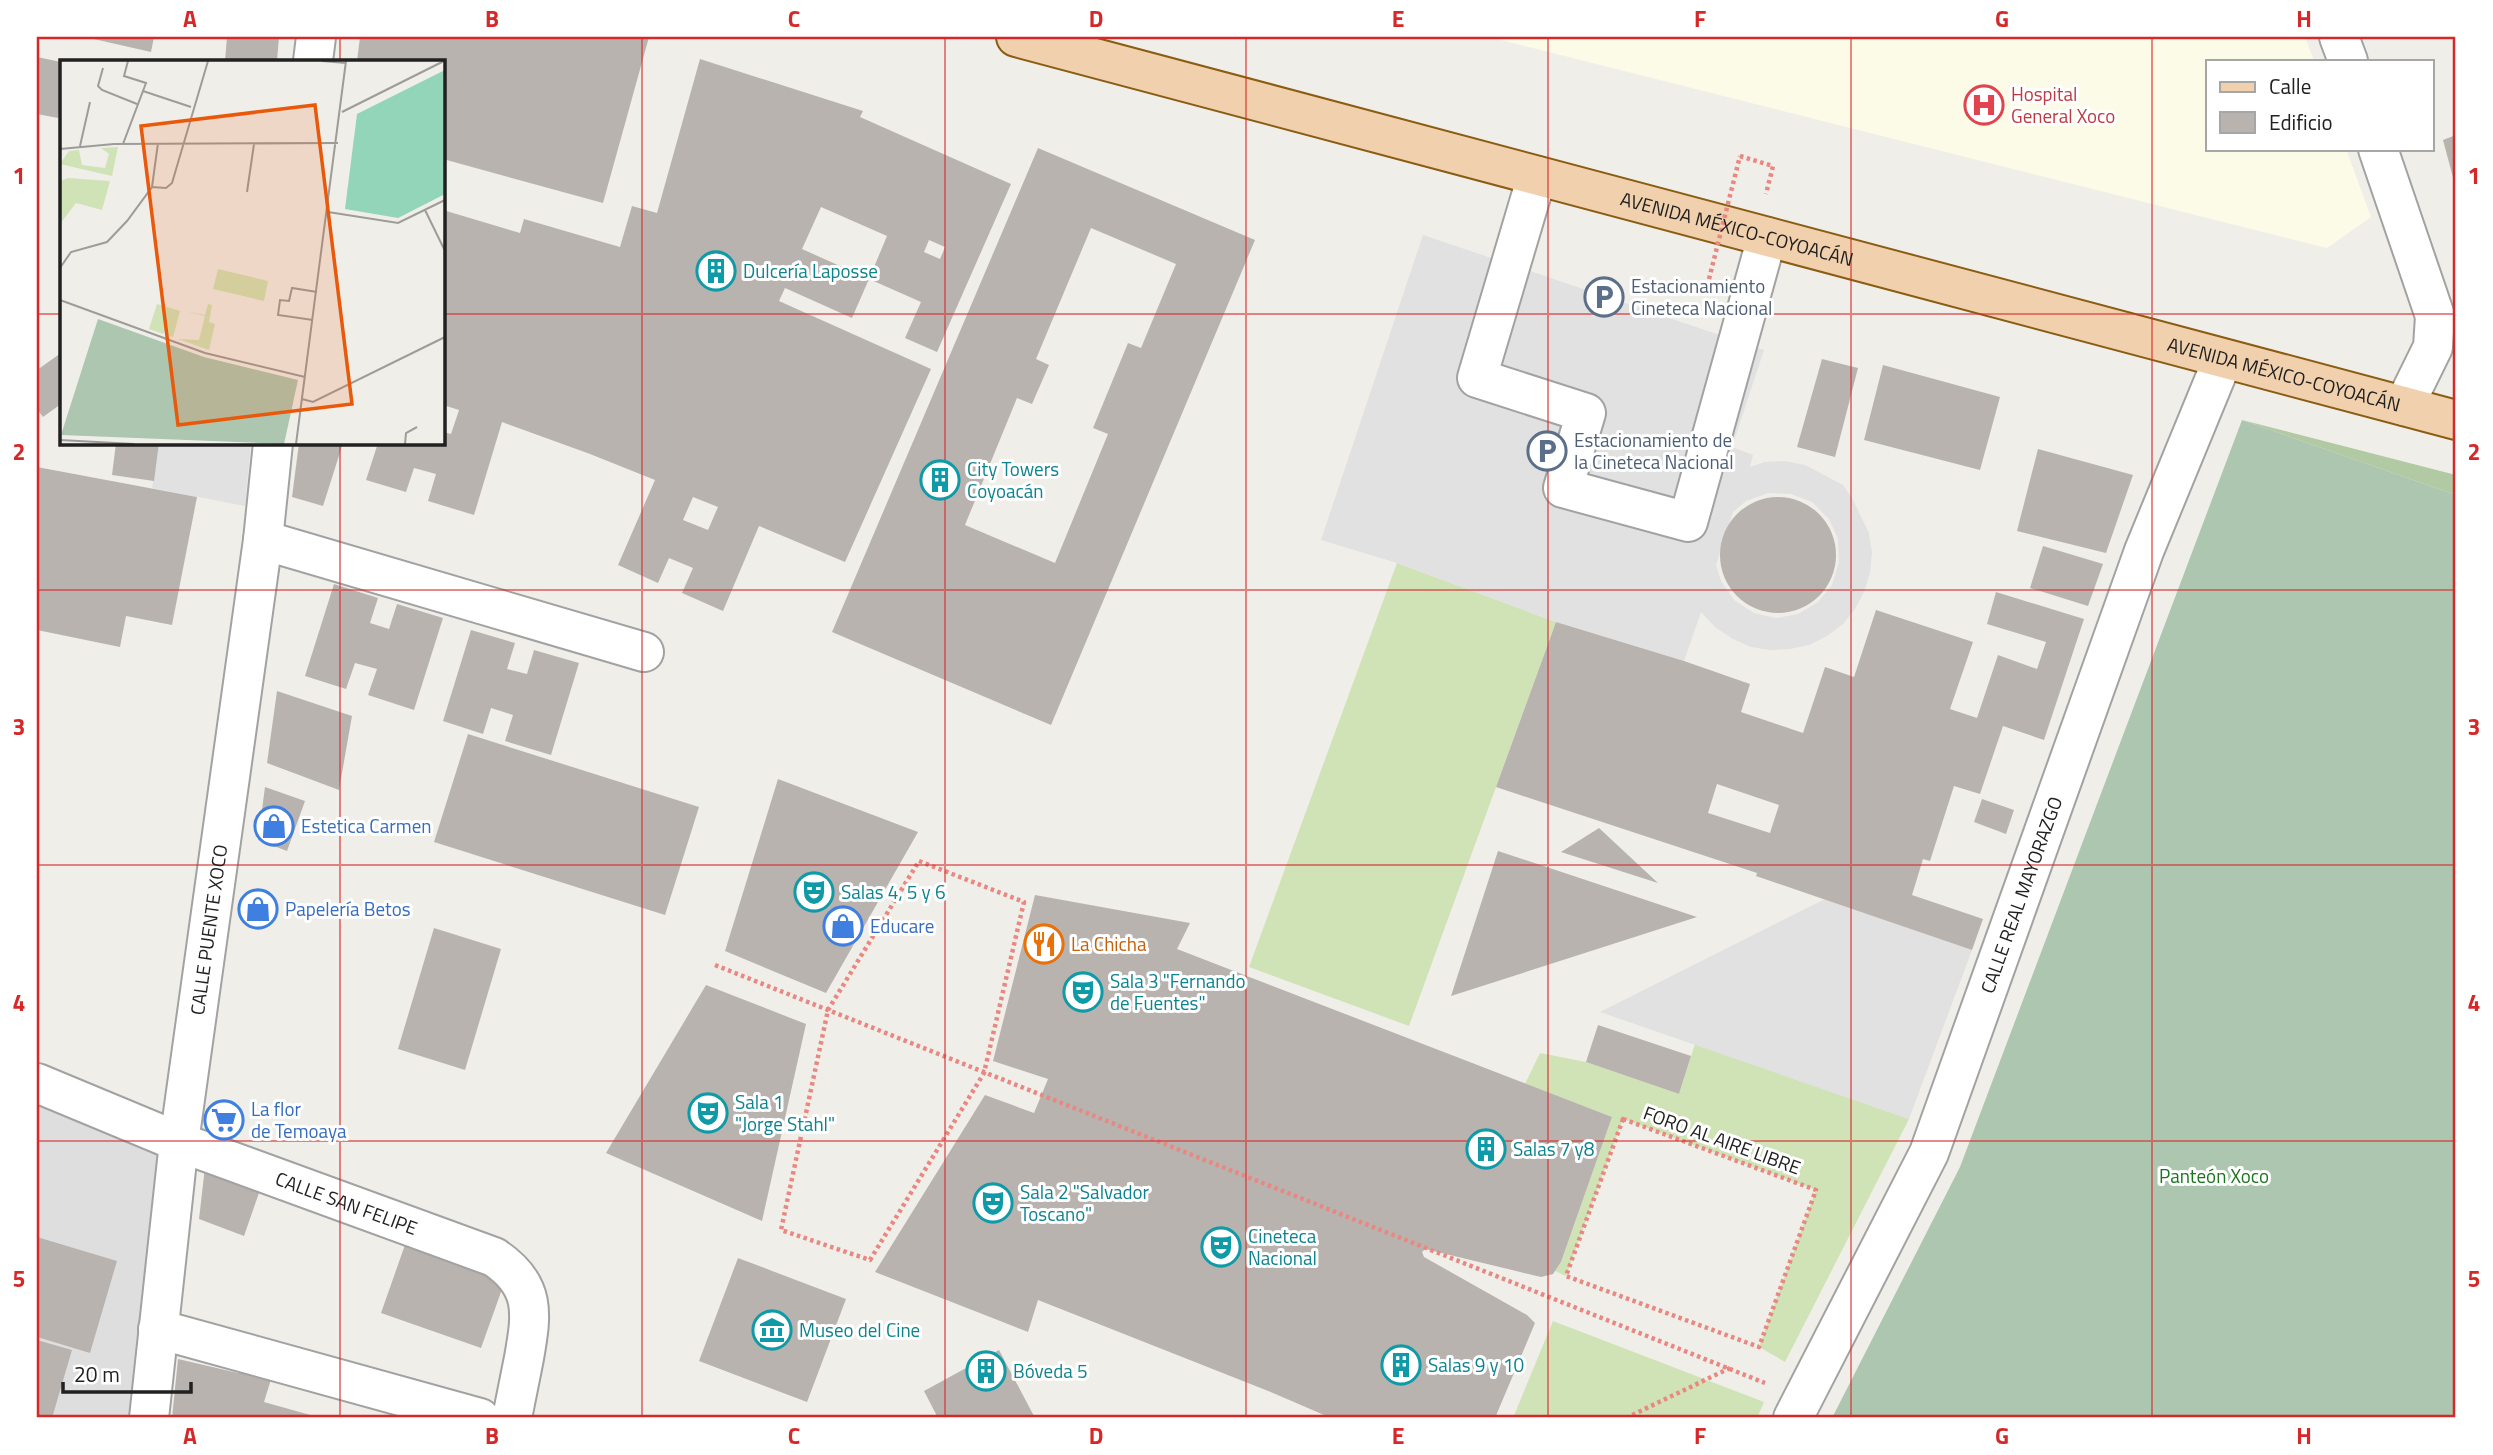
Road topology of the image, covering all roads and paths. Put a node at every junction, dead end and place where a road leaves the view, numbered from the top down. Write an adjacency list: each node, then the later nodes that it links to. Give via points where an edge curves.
1 (316, 37): 4 (street)
2 (1016, 37): 7 (main road, AVENIDA MÉXICO-COYOACÁN)
3 (2339, 37): 5 (street)
4 (313, 60)
5 (2348, 60)
6 (2378, 150): 11 (street, via 2435,316 2433,347)
7 (1537, 176): 8 (main road, AVENIDA MÉXICO-COYOACÁN); 8 (street, via 1477,378 1586,413 1563,488 1688,522)
8 (1762, 236): 9 (path, bridge, via 1773,166 1740,156); 10 (main road, AVENIDA MÉXICO-COYOACÁN)
9 (1709, 279)
10 (2223, 359): 11 (main road, AVENIDA MÉXICO-COYOACÁN); 29 (street, CALLE REAL MAYORAZGO, via 2144,551 1929,1153)
11 (2404, 406): 12 (main road, AVENIDA MÉXICO-COYOACÁN)
12 (2456, 420)
13 (273, 444): 14 (street, CALLE PUENTE XOCO)
14 (263, 540): 15 (street); 20 (street, CALLE PUENTE XOCO)
15 (644, 652)
16 (715, 965): 17 (path)
17 (828, 1010): 18 (path); 18 (path, via 919,861 1012,897 1024,902); 18 (path, via 781,1230 870,1260)
18 (984, 1073): 23 (path)
19 (37, 1083): 20 (street, CALLE SAN FELIPE)
20 (178, 1142): 22 (street, CALLE PUENTE XOCO); 27 (street, CALLE SAN FELIPE, via 494,1256 509,1266 527,1295 530,1311)
21 (1566, 1276): 21 (path, FORO AL AIRE LIBRE, via 1623,1119 1816,1190 1759,1347)
22 (158, 1329): 25 (street, CALLE PUENTE XOCO); 26 (street)
23 (1731, 1368): 24 (path); 28 (path)
24 (1772, 1386)
25 (149, 1418)
26 (480, 1418)
27 (512, 1418)
28 (1626, 1418)
29 (1793, 1418)

